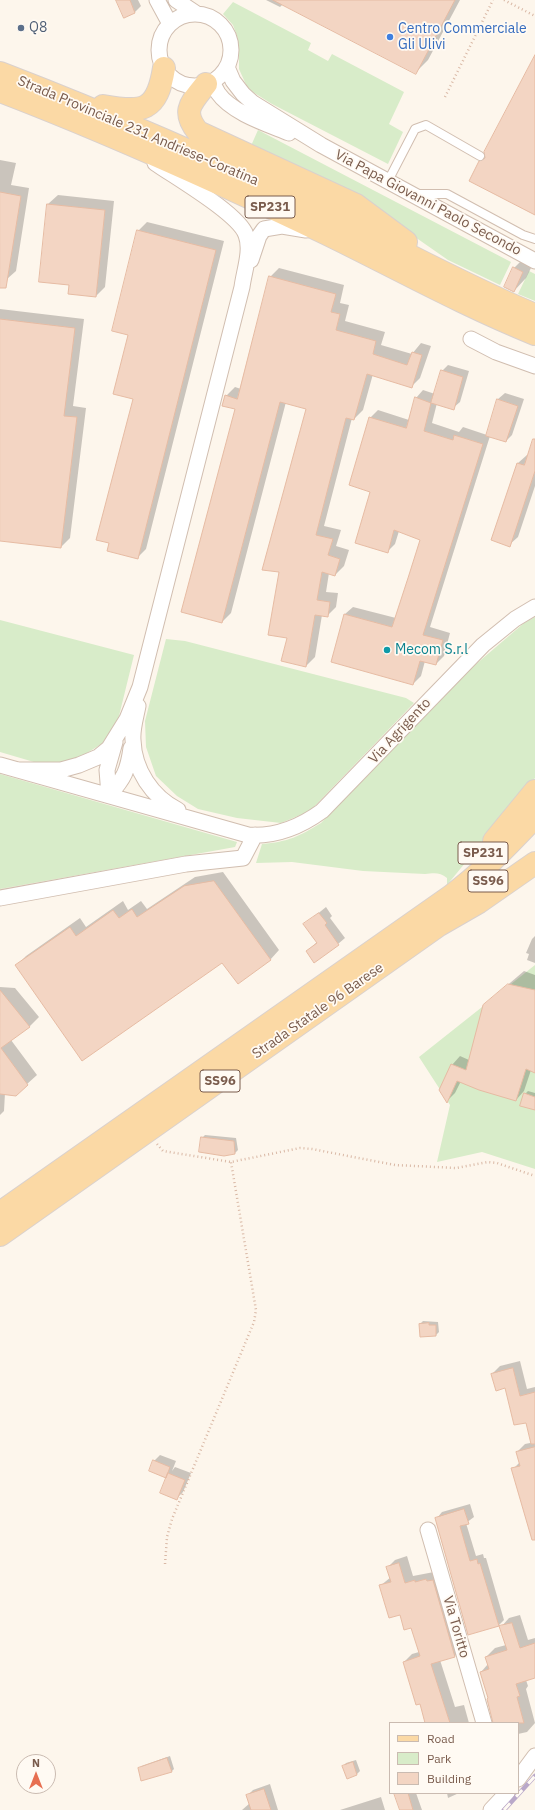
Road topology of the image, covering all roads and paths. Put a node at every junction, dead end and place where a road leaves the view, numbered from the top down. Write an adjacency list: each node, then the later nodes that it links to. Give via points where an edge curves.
1 (157, 0): 7 (street)
2 (176, 0): 5 (street)
3 (493, 0): 13 (path)
4 (504, 0): 6 (path)
5 (197, 14): 7 (street, via 186,15); 8 (street, via 213,18 227,33 232,52)
6 (535, 16)
7 (170, 24): 9 (street, via 160,44)
8 (227, 67): 11 (street); 16 (street, via 233,81 253,104)
9 (164, 68): 11 (street, via 173,78 184,84 192,86); 14 (main road, via 159,94 152,103 142,108 129,110)
10 (0, 73): 14 (main road, Strada Provinciale 231 Andriese-Coratina / SP231)
11 (209, 83): 16 (street, via 230,104 245,114); 23 (main road, via 194,99 188,112 190,122 198,132 356,205)
12 (0, 91): 15 (main road, Strada Provinciale 231 Andriese-Coratina / SP231)
13 (445, 97)
14 (67, 99): 23 (main road, Strada Provinciale 231 Andriese-Coratina / SP231, via 238,172)
15 (128, 144): 20 (main road, Strada Provinciale 231 Andriese-Coratina / SP231); 24 (street, via 243,228 248,246)
16 (321, 145): 18 (street, Via Papa Giovanni Paolo Secondo)
17 (480, 156): 18 (lane, via 426,125 415,129)
18 (388, 181): 19 (street, Via Papa Giovanni Paolo Secondo)
19 (411, 194): 21 (lane, via 447,194); 22 (street, Via Papa Giovanni Paolo Secondo)
20 (326, 234): 24 (street, via 282,226 264,229 259,236); 26 (main road, Strada Provinciale 231 Andriese-Coratina / SP231, via 460,301)
21 (535, 239)
22 (535, 261)
23 (455, 278): 25 (main road, Strada Provinciale 231 Andriese-Coratina / SP231)
24 (242, 287): 30 (street)
25 (535, 315)
26 (535, 334)
27 (471, 339): 28 (street, via 496,352)
28 (535, 366)
29 (535, 606): 40 (street, Via Agrigento, via 483,645 322,811 294,828 261,836)
30 (140, 687): 31 (street); 32 (street)
31 (118, 736): 34 (street, via 98,757 79,765 61,770); 36 (street, via 107,770)
32 (133, 740): 36 (street, via 129,765 124,777); 38 (street, via 136,761 155,794 170,806)
33 (0, 765): 34 (street)
34 (19, 770): 36 (street)
35 (535, 791): 43 (main road, SP231, via 468,871)
36 (109, 795): 38 (street)
37 (535, 817): 43 (main road, SS96)
38 (204, 822): 40 (street)
39 (535, 834): 43 (main road, SS96, via 505,865)
40 (255, 835): 42 (street, via 243,858 186,864)
41 (535, 863): 43 (main road, SS96, via 479,902)
42 (0, 898)
43 (433, 918): 44 (main road, Strada Statale 96 Barese / SS96); 47 (main road, Strada Statale 96 Barese / SS96)
44 (147, 1132): 45 (path, via 163,1151); 48 (main road, Strada Statale 96 Barese / SS96)
45 (231, 1162): 46 (path, via 300,1148 395,1165 456,1168 488,1162 497,1163); 50 (path, via 256,1310 254,1322 172,1519 167,1537)
46 (535, 1176)
47 (0, 1213)
48 (0, 1235)
49 (428, 1530): 51 (street, Via Toritto)
50 (165, 1564)
51 (484, 1722)
52 (535, 1756): 53 (street)
53 (519, 1778)
54 (505, 1794): 55 (street)
55 (491, 1810)

